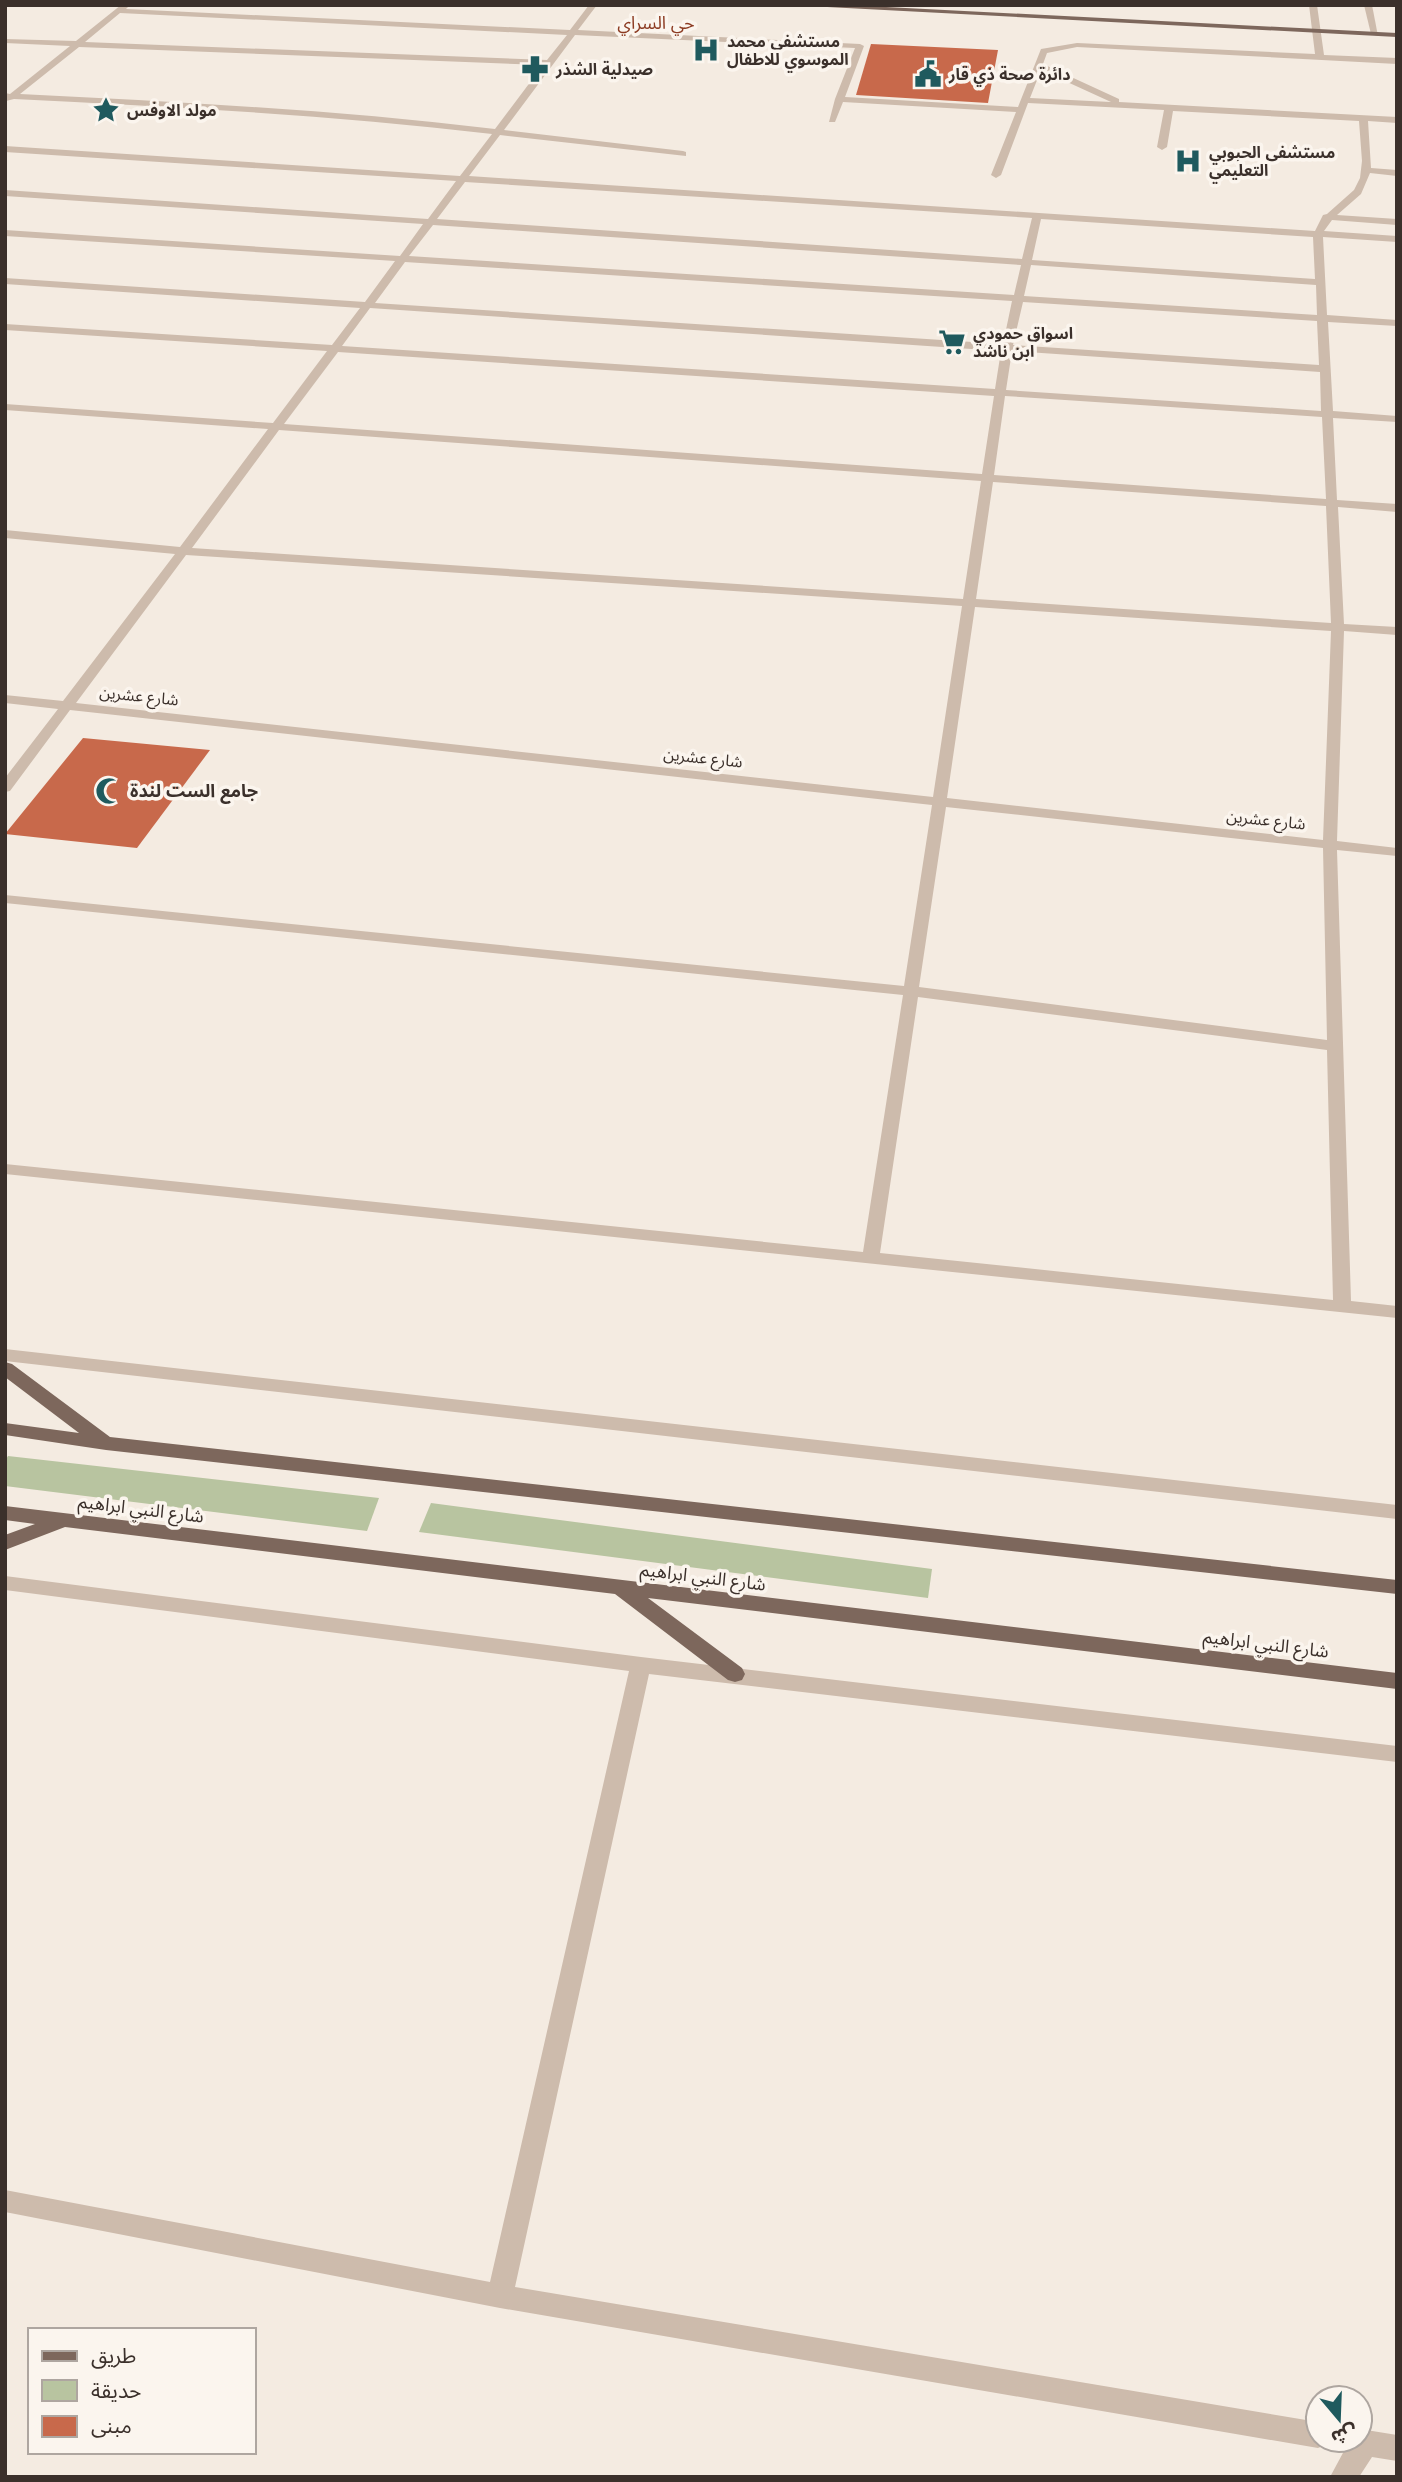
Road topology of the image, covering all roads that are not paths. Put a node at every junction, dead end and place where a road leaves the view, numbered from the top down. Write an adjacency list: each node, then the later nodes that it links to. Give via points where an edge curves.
1 (593, 5): 10 (street)
2 (793, 5): 7 (main road)
3 (925, 5): 7 (main road)
4 (1314, 5): 7 (street)
5 (1368, 5): 9 (street)
6 (123, 8): 10 (street); 13 (street)
7 (1317, 27): 9 (main road); 14 (street)
8 (1397, 28): 9 (main road)
9 (1374, 30): 11 (main road)
10 (572, 33): 16 (street); 19 (street, via 860,46)
11 (1397, 35)
12 (5, 41): 13 (street)
13 (78, 44): 16 (street); 18 (street)
14 (1320, 57): 15 (street); 17 (street, via 1077,45 1044,51)
15 (1397, 61)
16 (550, 63): 27 (street)
17 (1038, 65): 20 (street); 21 (street)
18 (8, 98): 27 (street, via 252,108)
19 (839, 99): 23 (street); 25 (street)
20 (1025, 100): 21 (street); 23 (street)
21 (1126, 106): 22 (street)
22 (1169, 108): 24 (street); 28 (street)
23 (1021, 110): 33 (street)
24 (1363, 118): 26 (street); 31 (street)
25 (832, 120)
26 (1397, 120)
27 (500, 130): 30 (street); 34 (street)
28 (1161, 147)
29 (5, 149): 34 (street)
30 (683, 154)
31 (1365, 170): 32 (street); 37 (street, via 1362,185)
32 (1397, 173)
33 (996, 175)
34 (463, 179): 36 (street); 38 (street)
35 (5, 193): 38 (street)
36 (1037, 216): 41 (street); 44 (street)
37 (1326, 217): 39 (street); 41 (street)
38 (431, 222): 43 (street); 44 (street)
39 (1397, 222)
40 (5, 233): 43 (street)
41 (1318, 234): 42 (street); 46 (street)
42 (1397, 239)
43 (403, 258): 47 (street); 48 (street)
44 (1026, 262): 46 (street); 47 (street)
45 (5, 281): 48 (street)
46 (1320, 282): 49 (street)
47 (1017, 298): 49 (street); 52 (street)
48 (366, 305): 52 (street); 53 (street)
49 (1322, 318): 50 (street); 54 (street)
50 (1397, 323)
51 (5, 327): 53 (street)
52 (1007, 348): 54 (street); 55 (street)
53 (335, 349): 55 (street); 59 (street)
54 (1325, 369): 57 (street)
55 (1001, 393): 57 (street); 60 (street)
56 (5, 407): 59 (street)
57 (1328, 414): 58 (street); 61 (street)
58 (1397, 419)
59 (276, 426): 60 (street); 64 (street)
60 (990, 479): 61 (street); 65 (street)
61 (1333, 504): 62 (street); 66 (street)
62 (1397, 508)
63 (5, 534): 64 (street)
64 (184, 551): 65 (street); 69 (street)
65 (968, 603): 66 (street); 71 (street)
66 (1338, 627): 67 (street); 72 (street)
67 (1397, 631)
68 (5, 699): 69 (street, شارع عشرين)
69 (67, 706): 70 (street); 71 (street, شارع عشرين)
70 (5, 788)
71 (941, 802): 72 (street, شارع عشرين); 75 (street)
72 (1330, 845): 73 (street, شارع عشرين); 76 (street)
73 (1397, 852)
74 (5, 899): 75 (street)
75 (911, 991): 76 (street); 78 (street)
76 (1335, 1046): 79 (street)
77 (5, 1169): 78 (street)
78 (871, 1258): 79 (street)
79 (1342, 1307): 80 (street)
80 (1397, 1312)
81 (5, 1355): 85 (street)
82 (5, 1368): 84 (main road)
83 (5, 1429): 84 (main road)
84 (106, 1443): 90 (main road)
85 (1397, 1512)
86 (5, 1513): 87 (main road, شارع النبي ابراهيم)
87 (63, 1521): 88 (main road); 91 (main road, شارع النبي ابراهيم)
88 (5, 1543)
89 (5, 1583): 92 (street)
90 (1397, 1587)
91 (621, 1588): 93 (main road); 94 (main road, شارع النبي ابراهيم)
92 (641, 1665): 93 (street); 97 (street)
93 (735, 1674): 95 (street)
94 (1397, 1681)
95 (1397, 1754)
96 (5, 2201): 97 (street)
97 (500, 2296): 98 (street)
98 (1304, 2433)
99 (1374, 2444): 100 (street)
100 (1397, 2448)
101 (1352, 2454): 102 (street)
102 (1343, 2477)

